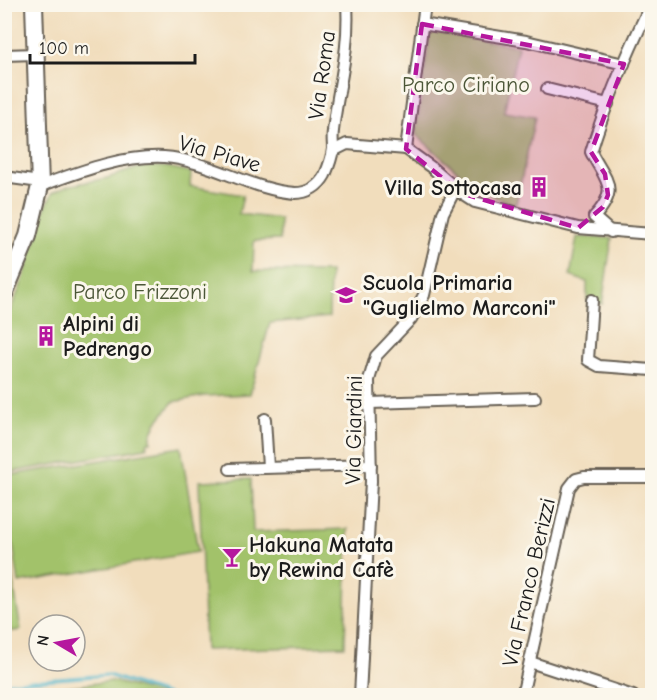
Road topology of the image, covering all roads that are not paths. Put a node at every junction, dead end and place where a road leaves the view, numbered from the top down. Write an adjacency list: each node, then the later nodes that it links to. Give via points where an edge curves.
1 (34, 4): 6 (street)
2 (346, 4): 12 (street, Via Roma, via 348,31 332,133)
3 (425, 4): 5 (street)
4 (651, 4): 8 (street)
5 (422, 24): 8 (street, via 526,41); 11 (street)
6 (36, 54): 7 (street); 14 (street)
7 (4, 55)
8 (624, 64): 10 (street)
9 (547, 89): 10 (street)
10 (608, 104): 16 (street, via 591,152 605,174 608,195)
11 (406, 149): 12 (street, via 347,144); 15 (street)
12 (333, 151): 14 (street, Via Piave, via 325,174 311,190 303,192 287,192 181,159 162,157 131,159)
13 (4, 177): 14 (street)
14 (40, 184): 20 (street, via 28,236)
15 (456, 188): 17 (street, via 475,202); 24 (street, Via Giardini, via 443,213 424,295 411,319 376,356 369,380)
16 (594, 217): 17 (street); 18 (street)
17 (578, 228): 18 (street)
18 (611, 232): 19 (street)
19 (652, 234)
20 (4, 294)
21 (592, 300): 22 (street, via 588,360 599,366)
22 (652, 370)
23 (535, 398): 24 (street)
24 (370, 403): 26 (street, Via Giardini)
25 (265, 419): 27 (street)
26 (371, 465): 27 (street); 31 (street, Via Giardini)
27 (268, 467): 28 (street)
28 (230, 470)
29 (652, 477): 30 (street, Via Franco Berizzi, via 584,477 576,479 569,488)
30 (530, 662): 32 (street, Via Franco Berizzi); 33 (street)
31 (360, 696)
32 (522, 696)
33 (633, 696)

